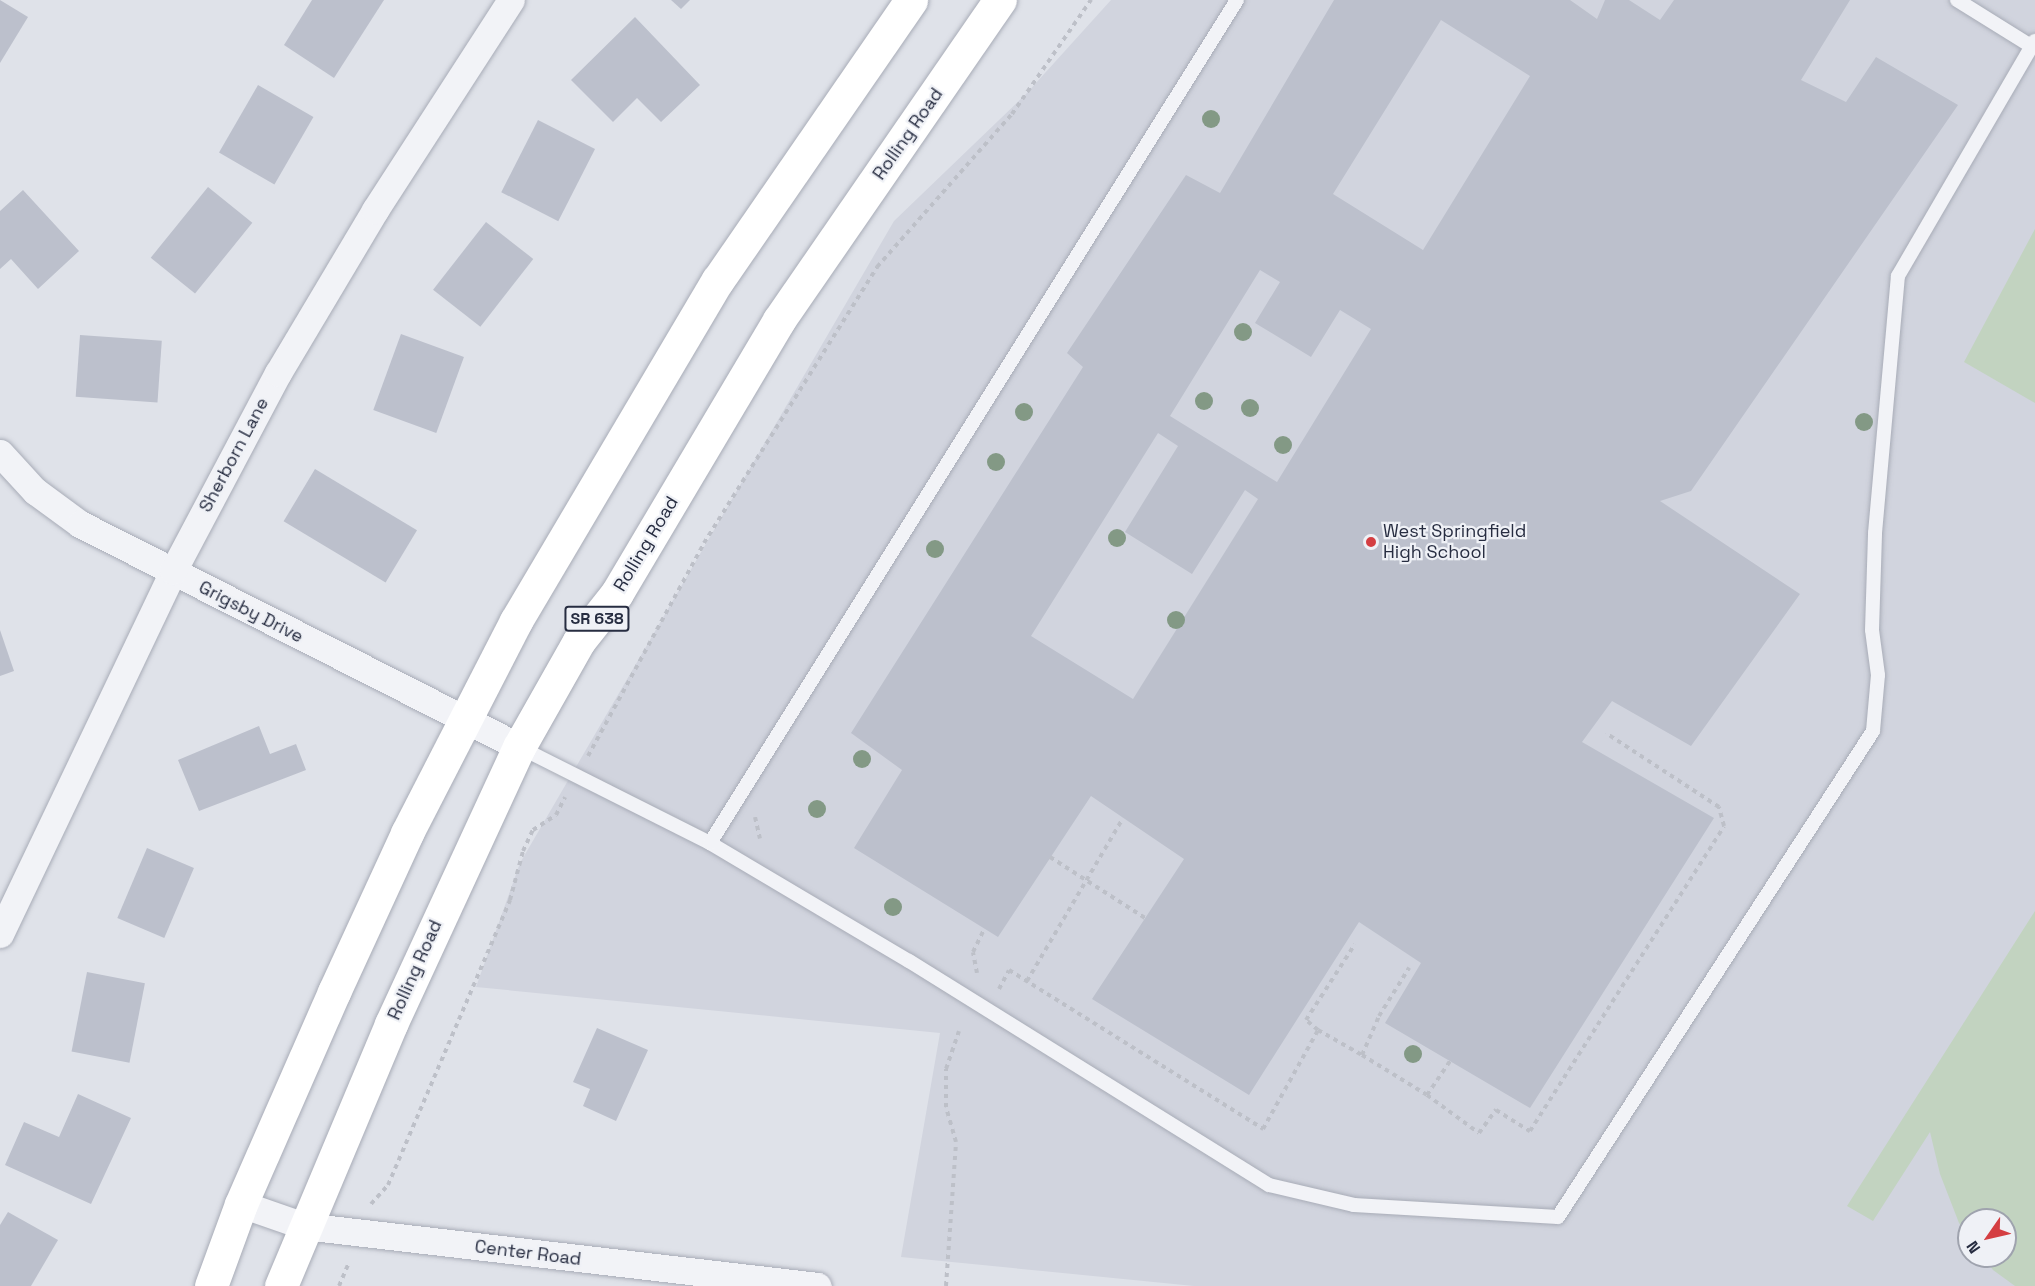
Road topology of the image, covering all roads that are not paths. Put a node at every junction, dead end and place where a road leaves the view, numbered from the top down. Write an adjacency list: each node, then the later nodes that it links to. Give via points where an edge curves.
1 (511, 0): 8 (street, Sherborn Lane, via 375,210 284,363)
2 (911, 0): 9 (main road, via 718,280 553,556)
3 (1000, 0): 10 (main road, Rolling Road / SR 638, via 779,320 617,593 579,641)
4 (1237, 0): 11 (lane)
5 (1957, 0): 6 (lane)
6 (2033, 43): 11 (lane, via 1898,276 1875,533 1872,630 1878,675 1873,730 1558,1217 1354,1205 1269,1185 909,961)
7 (0, 453): 8 (street, Grigsby Drive, via 58,510)
8 (173, 571): 9 (street, Grigsby Drive); 12 (street, Sherborn Lane)
9 (464, 722): 10 (street, Grigsby Drive); 13 (main road, via 402,843)
10 (519, 747): 11 (lane); 14 (main road, Rolling Road / SR 638, via 429,940)
11 (710, 843)
12 (0, 934)
13 (241, 1204): 14 (street, Center Road); 16 (main road)
14 (304, 1226): 15 (street, Center Road); 17 (main road, Rolling Road / SR 638)
15 (743, 1282): 18 (street, Center Road)
16 (211, 1286)
17 (281, 1286)
18 (818, 1286)

